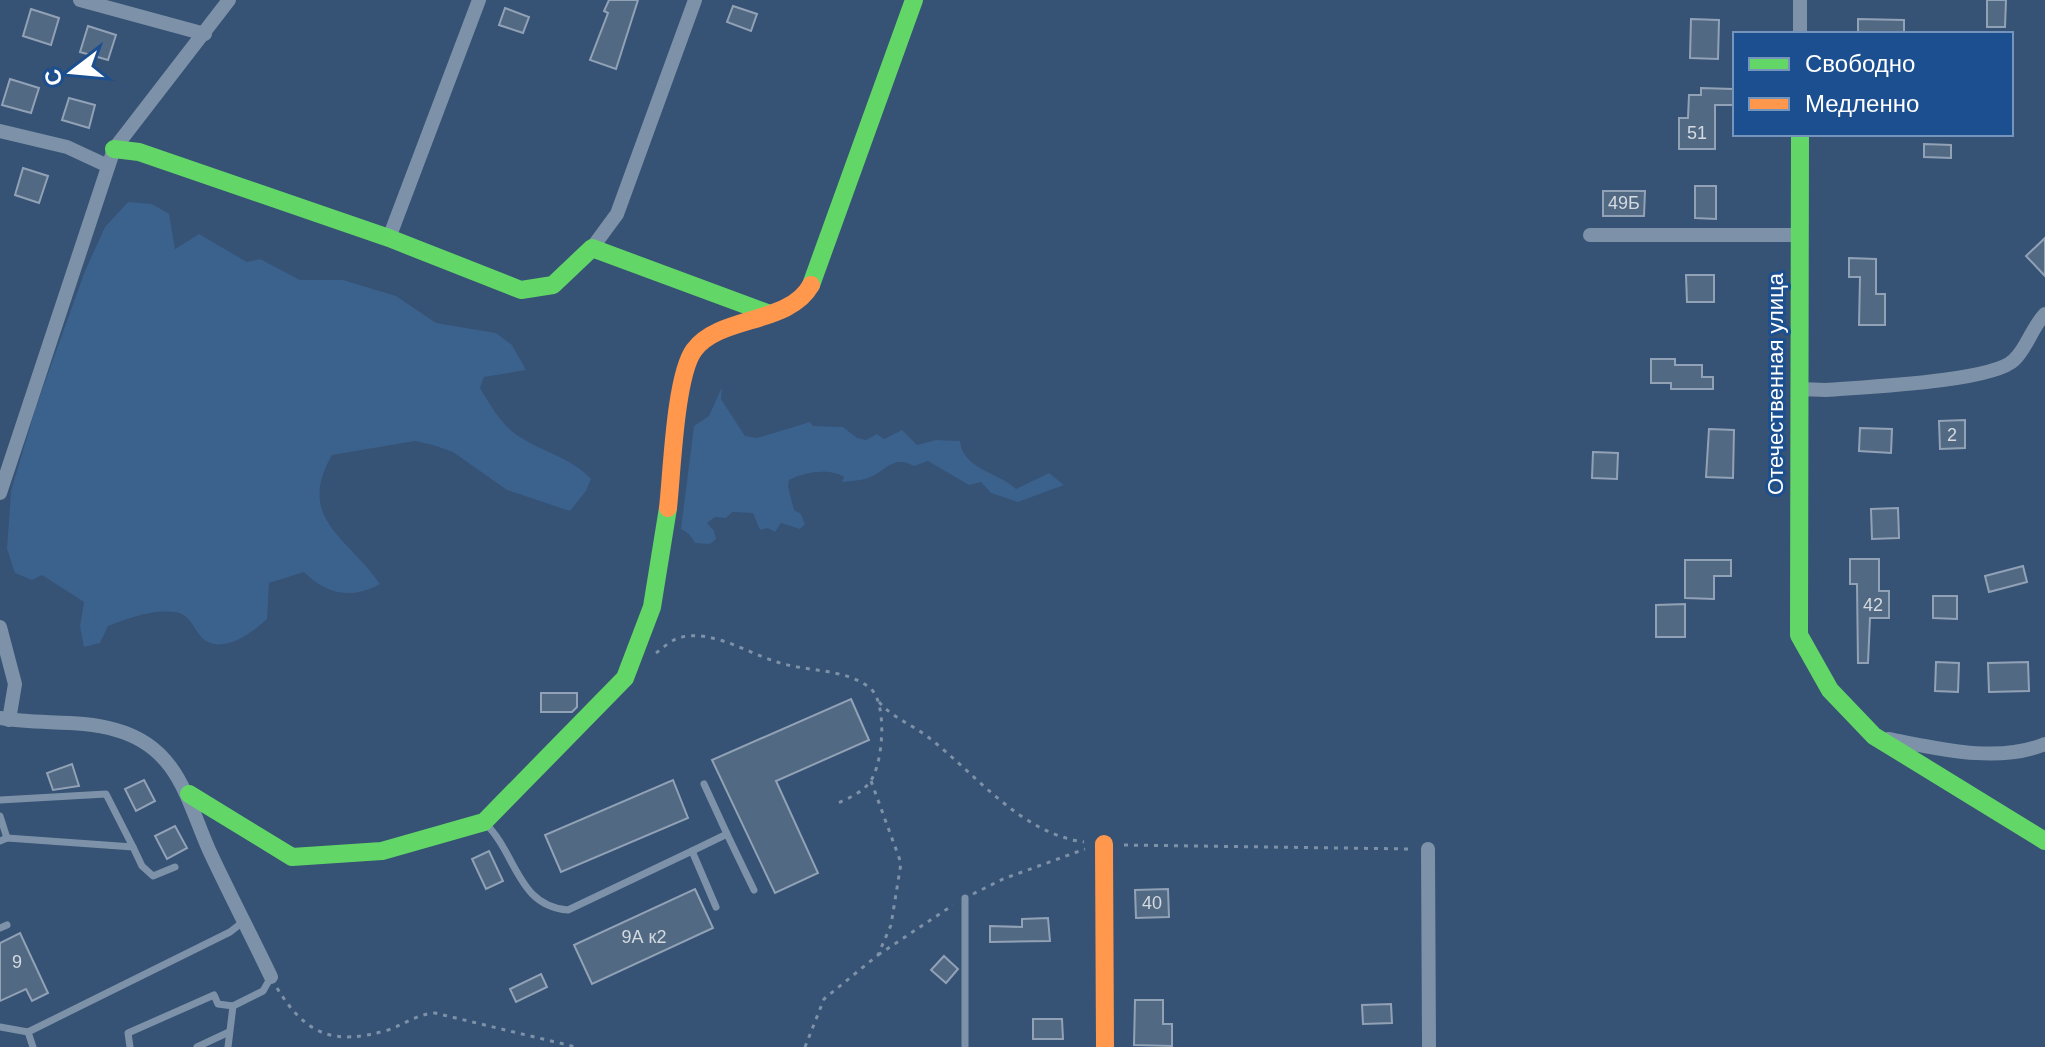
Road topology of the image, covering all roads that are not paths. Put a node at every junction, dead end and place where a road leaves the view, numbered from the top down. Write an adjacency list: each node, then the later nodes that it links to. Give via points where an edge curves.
1 (80, 0): 8 (street)
2 (229, 0): 8 (street)
3 (479, 0): 14 (street)
4 (695, 0): 15 (street, via 617,214)
5 (914, 0): 16 (street, via 810,287 801,301)
6 (1800, 0): 7 (street)
7 (1800, 32)
8 (205, 34): 11 (street)
9 (0, 131): 11 (street)
10 (1800, 136): 13 (street, Отечественная улица)
11 (111, 157): 14 (street, via 139,152); 19 (street)
12 (1590, 235): 13 (street)
13 (1800, 235): 18 (street, Отечественная улица)
14 (389, 238): 15 (street, via 521,290 542,292)
15 (592, 248): 16 (street)
16 (770, 314): 28 (street, via 710,337 694,350 682,384 663,556 652,607 625,678)
17 (2045, 314): 18 (street, via 2016,359 1990,373)
18 (1799, 389): 22 (street, Отечественная улица, via 1799,635 1829,690)
19 (0, 493)
20 (0, 627): 21 (street, via 15,684)
21 (5, 719): 25 (street, via 95,725 136,737 162,757)
22 (1874, 736): 23 (street, via 1981,753); 31 (street)
23 (2045, 744)
24 (704, 784): 29 (lane)
25 (189, 794): 28 (street, via 292,857 382,851); 40 (street, via 208,848)
26 (0, 800): 33 (lane, via 106,794)
27 (0, 816): 30 (lane)
28 (484, 822): 35 (lane, via 499,836 534,898 550,909 568,910)
29 (727, 834): 35 (lane); 37 (lane)
30 (3, 840): 33 (lane)
31 (2045, 841)
32 (1104, 844): 51 (street)
33 (133, 847): 36 (lane, via 153,876)
34 (1428, 849): 52 (street)
35 (692, 851): 39 (lane)
36 (175, 867)
37 (754, 890)
38 (965, 898): 50 (lane)
39 (716, 907)
40 (244, 921): 41 (street); 44 (lane)
41 (271, 977): 42 (lane, via 263,991)
42 (233, 1006): 45 (lane); 47 (lane, via 218,1004 214,995 128,1033)
43 (0, 1027): 44 (lane)
44 (28, 1032): 46 (lane)
45 (229, 1032): 48 (lane); 49 (lane)
46 (33, 1047)
47 (130, 1047)
48 (197, 1047)
49 (228, 1047)
50 (965, 1047)
51 (1105, 1047)
52 (1429, 1047)

